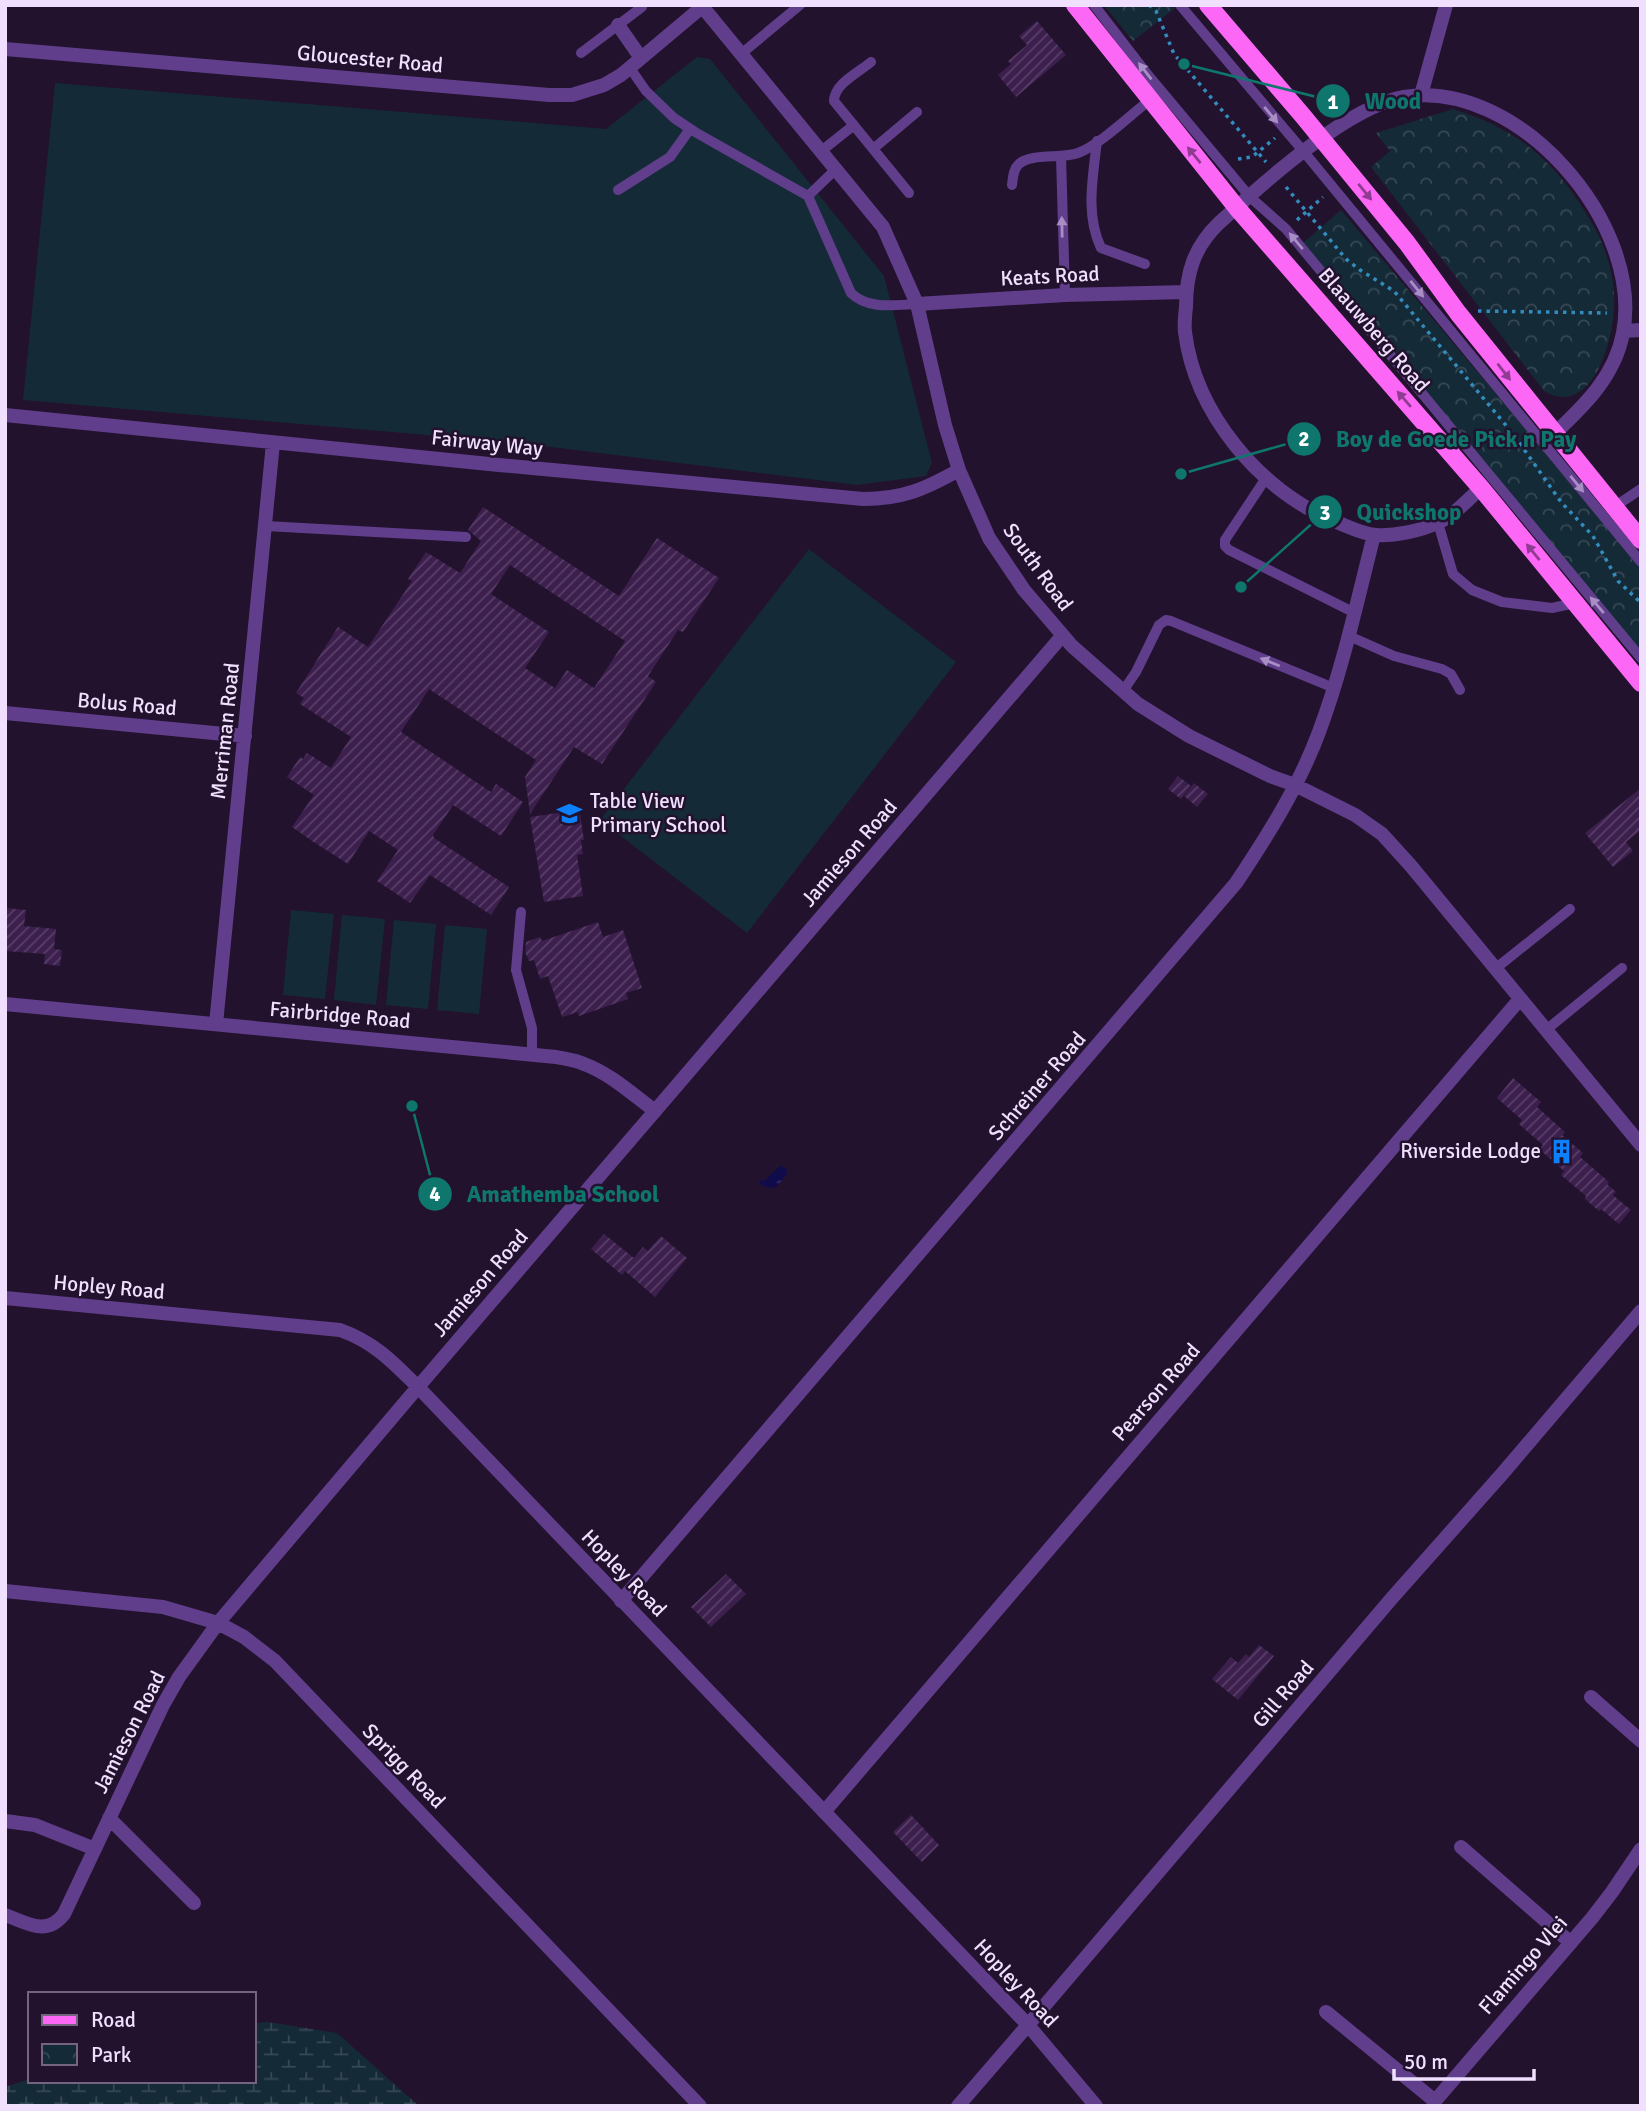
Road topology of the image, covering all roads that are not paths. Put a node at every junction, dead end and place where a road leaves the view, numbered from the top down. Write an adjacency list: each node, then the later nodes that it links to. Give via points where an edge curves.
1 (800, 5): 12 (lane)
2 (1075, 5): 16 (main road, Blaauwberg Road)
3 (1094, 5): 31 (lane, one-way to 3)
4 (1181, 5): 24 (lane, one-way to 24)
5 (1208, 5): 20 (main road)
6 (1446, 5): 15 (street)
7 (702, 6): 12 (street, South Road); 14 (street, Gloucester Road)
8 (642, 7): 9 (lane)
9 (618, 25): 11 (lane); 14 (street)
10 (5, 49): 14 (street, Gloucester Road, via 549,95 586,92)
11 (581, 53)
12 (741, 54): 23 (street, South Road)
13 (871, 62): 18 (lane, via 833,96)
14 (635, 63): 19 (lane, via 646,91)
15 (1421, 95): 20 (street, via 1372,107); 37 (street, via 1466,102 1506,120 1542,145 1574,177 1600,217 1618,261)
16 (1150, 100): 21 (lane); 31 (main road, Blaauwberg Road, one-way to 16)
17 (917, 112): 22 (lane)
18 (854, 125): 22 (lane); 23 (lane)
19 (690, 130): 28 (lane, via 670,158); 30 (lane)
20 (1322, 139): 24 (street); 39 (main road, one-way to 39)
21 (1097, 141): 25 (lane); 32 (lane, via 1091,200 1094,233 1101,248)
22 (873, 149): 29 (lane)
23 (820, 152): 26 (street, South Road)
24 (1304, 152): 31 (street); 51 (lane, one-way to 51)
25 (1061, 156): 27 (lane, via 1021,162 1014,170); 34 (lane, one-way to 25)
26 (835, 170): 30 (lane); 35 (street, South Road, via 883,227)
27 (1012, 185)
28 (618, 190)
29 (909, 193)
30 (808, 196): 35 (lane, via 851,293 872,304)
31 (1243, 202): 33 (street, via 1204,240 1187,278); 43 (main road, Blaauwberg Road, one-way to 31); 56 (lane, one-way to 31, via 1286,229)
32 (1144, 264)
33 (1186, 292): 34 (street, Keats Road); 42 (street, via 1185,332 1203,392 1241,454)
34 (1065, 295): 35 (street, Keats Road)
35 (917, 304): 41 (street, South Road)
36 (1641, 330): 37 (street)
37 (1624, 331): 39 (street, via 1608,375 1590,400)
38 (5, 415): 40 (street, Fairway Way)
39 (1553, 434): 45 (main road)
40 (273, 443): 41 (street, Fairway Way, via 863,499 914,493); 47 (street, Merriman Road)
41 (959, 470): 54 (street, South Road, via 989,538)
42 (1266, 478): 48 (street, via 1323,516); 53 (lane, via 1225,546)
43 (1481, 488): 46 (street); 52 (main road, Blaauwberg Road, one-way to 43)
44 (1641, 489): 45 (lane)
45 (1614, 507): 50 (main road)
46 (1438, 523): 48 (street); 52 (lane, via 1453,574 1472,590 1502,602 1552,608)
47 (266, 526): 49 (lane); 62 (street, Merriman Road)
48 (1374, 535): 53 (street, Schreiner Road)
49 (466, 537)
50 (1641, 540)
51 (1641, 562)
52 (1575, 603): 57 (main road, Blaauwberg Road)
53 (1354, 613): 55 (street, Schreiner Road)
54 (1062, 636): 60 (street, South Road); 73 (street, Jamieson Road)
55 (1349, 636): 58 (street, Schreiner Road); 59 (lane, via 1394,656 1441,669 1451,674)
56 (1641, 658)
57 (1641, 683)
58 (1334, 688): 60 (lane, one-way to 60, via 1166,620); 63 (street, Schreiner Road)
59 (1460, 690)
60 (1123, 691): 63 (street, South Road, via 1189,736)
61 (5, 713): 62 (street, Bolus Road)
62 (245, 736): 70 (street, Merriman Road)
63 (1295, 785): 67 (street, South Road, via 1382,834); 79 (street, Schreiner Road, via 1236,883)
64 (1570, 909): 67 (lane)
65 (520, 912): 72 (lane, via 516,970 533,1031)
66 (1622, 968): 71 (lane)
67 (1495, 969): 68 (street, South Road)
68 (1520, 999): 71 (street, South Road); 83 (street, Pearson Road)
69 (5, 1004): 70 (street, Fairbridge Road)
70 (216, 1024): 72 (street, Fairbridge Road)
71 (1546, 1030): 74 (street, South Road)
72 (532, 1054): 73 (street, Fairbridge Road, via 583,1063)
73 (655, 1111): 77 (street, Jamieson Road)
74 (1641, 1145)
75 (5, 1298): 77 (street, Hopley Road, via 340,1330 381,1352)
76 (1641, 1311): 93 (street, Gill Road)
77 (418, 1387): 79 (street, Hopley Road); 80 (street, Jamieson Road)
78 (5, 1591): 80 (street, Sprigg Road, via 163,1607)
79 (621, 1601): 83 (street, Hopley Road)
80 (218, 1623): 84 (street, Jamieson Road, via 163,1705); 95 (street, Sprigg Road, via 275,1661)
81 (1591, 1698): 82 (street)
82 (1641, 1741)
83 (824, 1812): 93 (street, Hopley Road)
84 (109, 1818): 87 (street, Jamieson Road); 89 (street)
85 (5, 1821): 87 (street, via 35,1825)
86 (1461, 1847): 91 (street)
87 (95, 1849): 90 (street, Jamieson Road, via 64,1914 51,1926 38,1927)
88 (1641, 1849): 91 (street, Flamingo Vlei)
89 (194, 1903)
90 (5, 1914)
91 (1571, 1943): 94 (street, Flamingo Vlei)
92 (1326, 2012): 94 (street)
93 (1028, 2025): 96 (street, Gill Road); 97 (street, Hopley Road)
94 (1434, 2103)
95 (700, 2106)
96 (958, 2106)
97 (1096, 2106)

